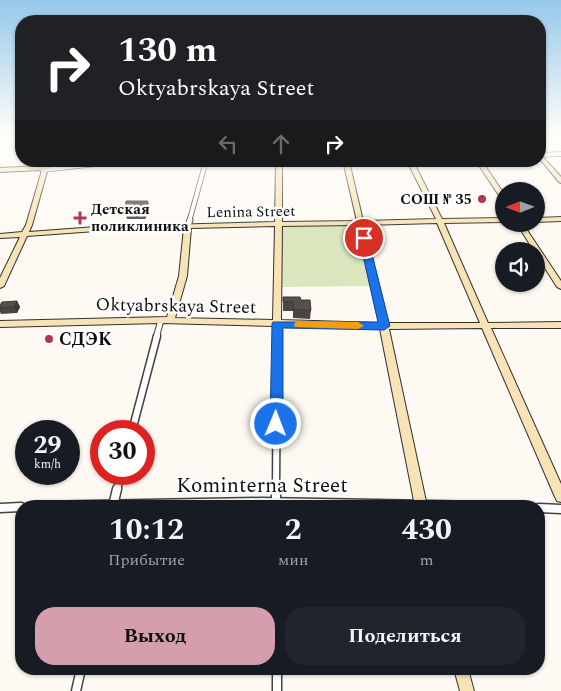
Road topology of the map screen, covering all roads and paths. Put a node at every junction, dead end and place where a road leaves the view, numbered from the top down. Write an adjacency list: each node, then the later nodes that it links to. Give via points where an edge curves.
1 (548, 165): 10 (street)
2 (28, 167): 9 (street)
3 (46, 167): 20 (main road)
4 (204, 167): 18 (street)
5 (279, 167): 17 (street)
6 (347, 167): 16 (street)
7 (413, 167): 15 (street)
8 (483, 167): 11 (street)
9 (0, 170)
10 (561, 181)
11 (495, 185)
12 (561, 219): 14 (main road)
13 (495, 220): 15 (street, Lenina Street)
14 (545, 220)
15 (439, 221): 16 (street, Lenina Street); 28 (street)
16 (360, 223): 17 (street, Lenina Street); 30 (street)
17 (278, 224): 18 (street, Lenina Street); 27 (street)
18 (188, 226): 20 (street, Lenina Street); 25 (street, via 183,276)
19 (525, 232): 23 (street)
20 (25, 235): 21 (street, Lenina Street); 22 (main road)
21 (0, 236)
22 (0, 286)
23 (561, 287)
24 (161, 320): 25 (street, Oktyabrskaya Street); 26 (street, Oktyabrskaya Street); 31 (street)
25 (170, 320): 27 (street, Oktyabrskaya Street)
26 (0, 324)
27 (277, 324): 30 (street, Oktyabrskaya Street); 35 (street)
28 (486, 325): 29 (street, Oktyabrskaya Street); 30 (street, Oktyabrskaya Street); 33 (street)
29 (561, 325)
30 (384, 326): 36 (street)
31 (135, 420)
32 (118, 485): 34 (street)
33 (561, 496)
34 (114, 500)
35 (276, 500)
36 (419, 500)
37 (15, 507): 38 (street)
38 (0, 508)
39 (545, 508): 40 (street)
40 (561, 509)
41 (80, 675): 44 (street)
42 (277, 675): 45 (street)
43 (463, 675): 46 (street)
44 (76, 691)
45 (277, 691)
46 (467, 691)

